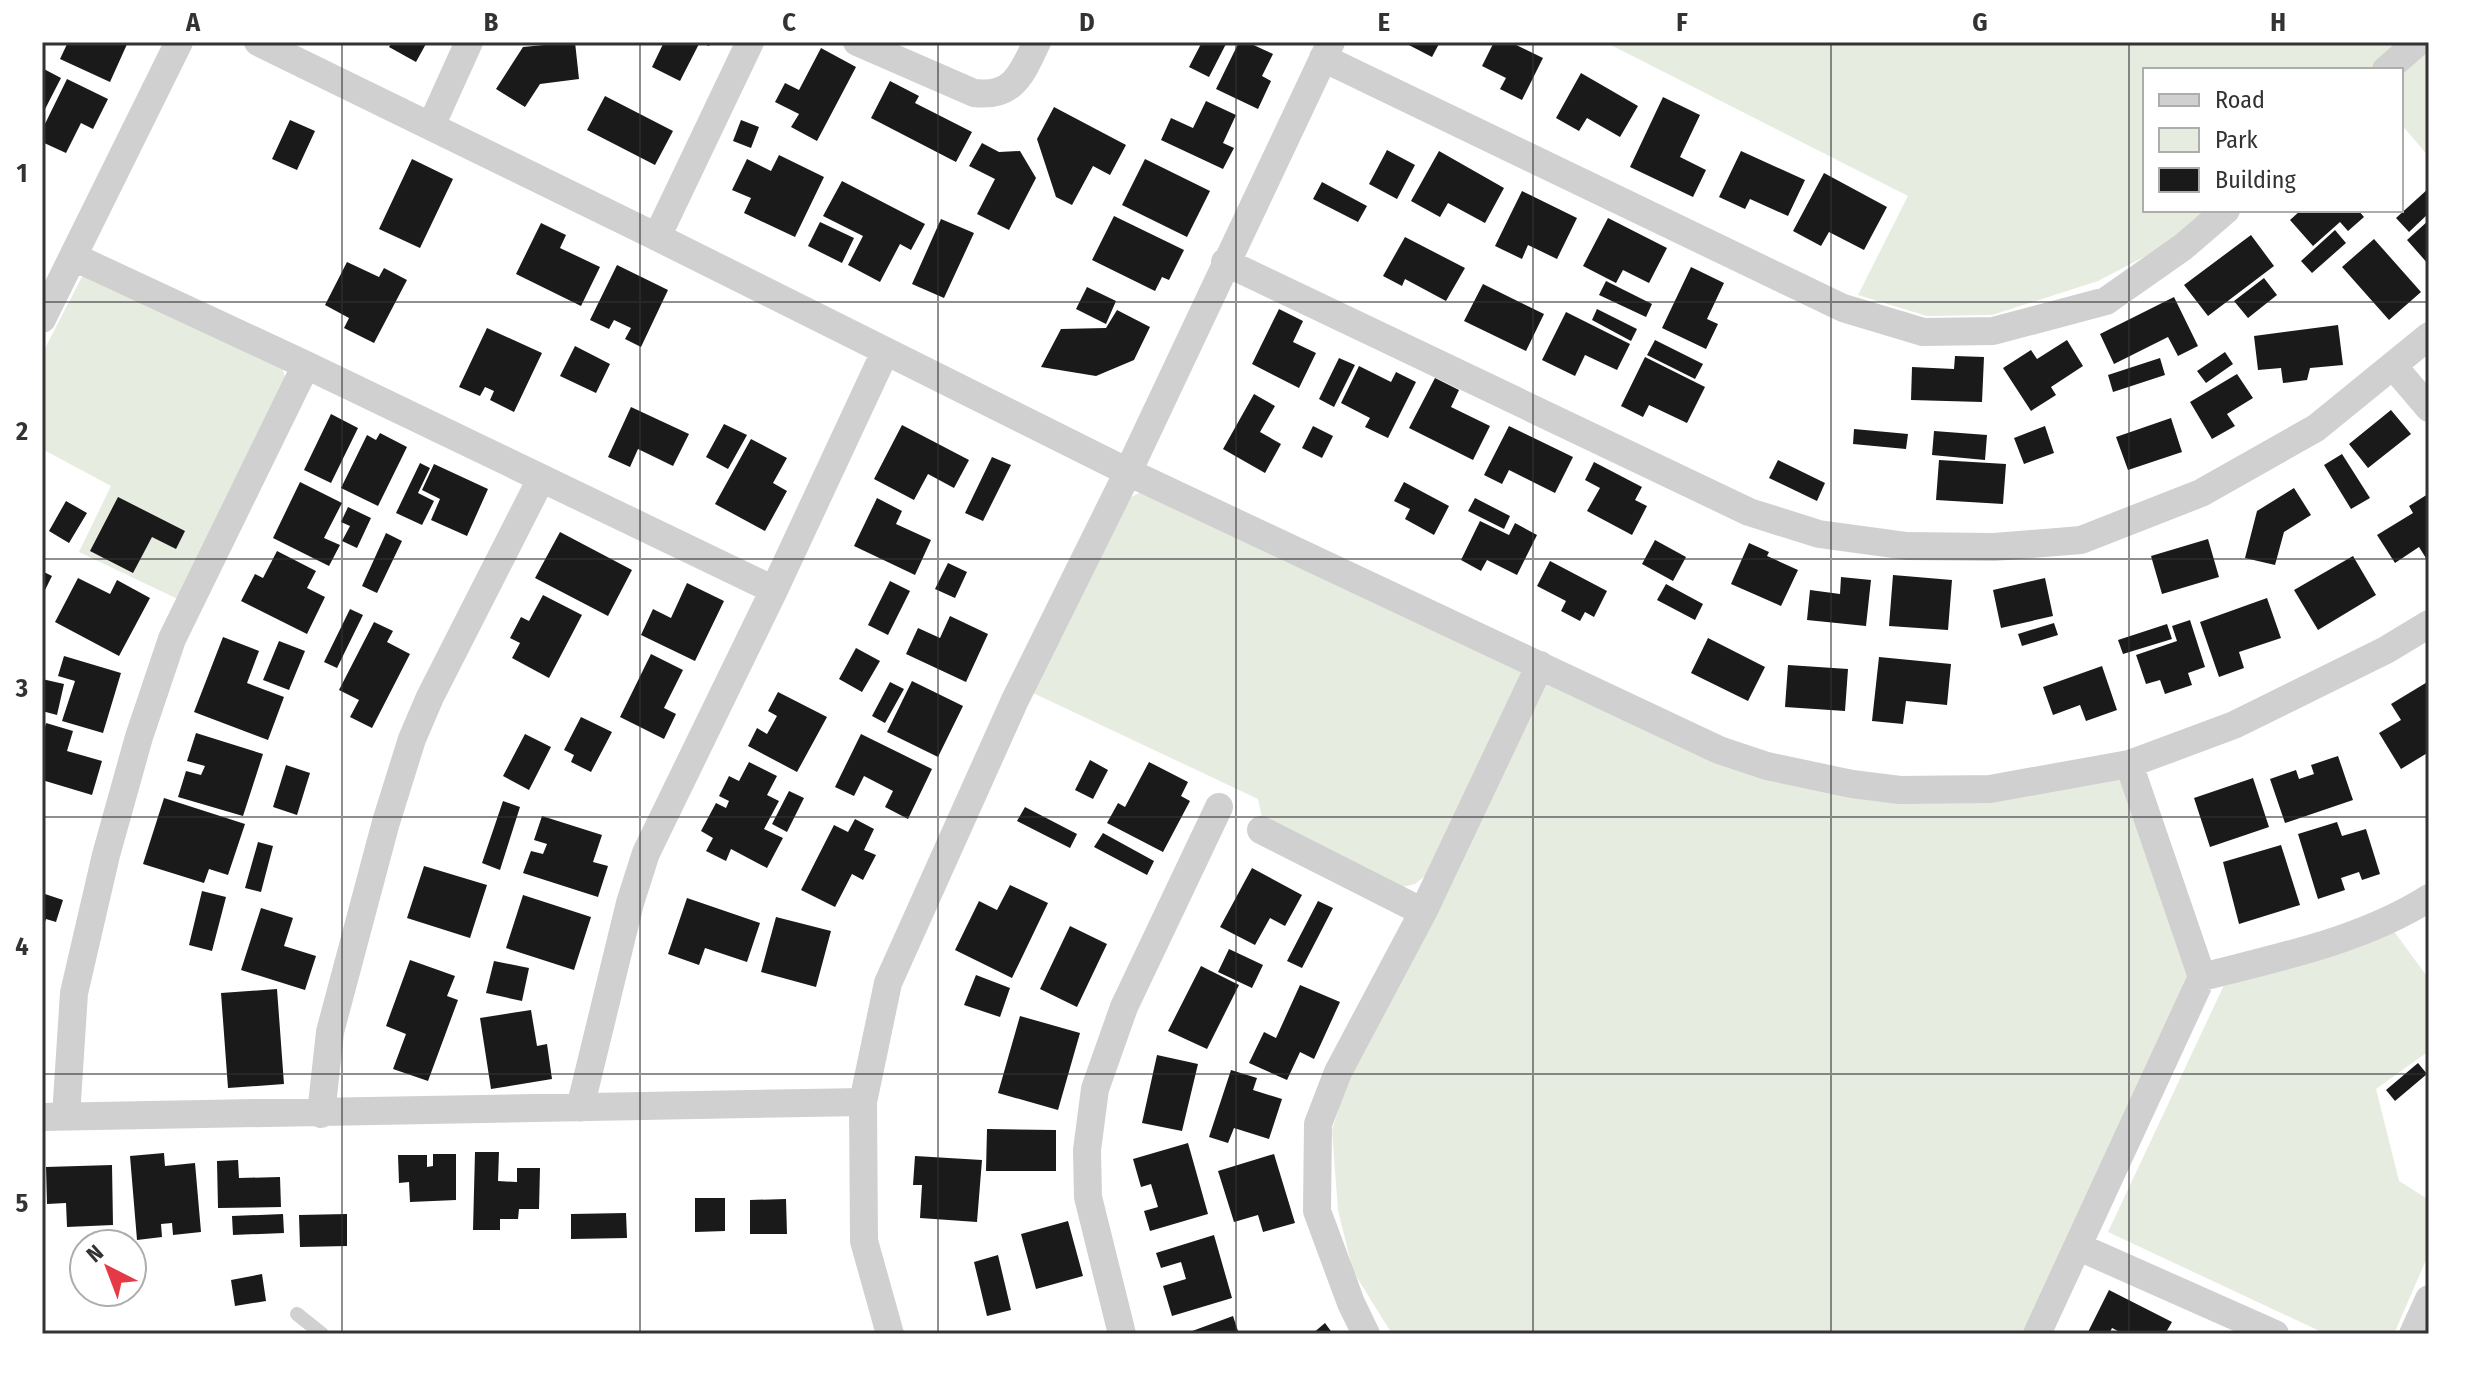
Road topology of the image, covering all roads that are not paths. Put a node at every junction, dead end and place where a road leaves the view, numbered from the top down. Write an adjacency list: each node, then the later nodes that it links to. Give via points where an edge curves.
1 (179, 42): 13 (street)
2 (258, 42): 10 (street)
3 (469, 42): 10 (street)
4 (750, 42): 12 (street)
5 (857, 42): 6 (street, via 989,95 1020,78)
6 (1037, 42)
7 (2418, 42): 9 (street)
8 (1327, 50): 11 (street, via 1843,308 1923,332 1993,331 2106,301); 14 (street)
9 (2388, 68)
10 (431, 126): 12 (street)
11 (2224, 212)
12 (657, 237): 17 (street)
13 (74, 257): 15 (street); 18 (street)
14 (1225, 262): 19 (street, via 1749,512 1819,534 1907,546 2081,540 2201,493 2316,428); 21 (street)
15 (42, 319)
16 (2429, 336): 19 (street)
17 (885, 352): 21 (street); 23 (street)
18 (306, 365): 22 (street); 35 (street, via 172,639 139,737 74,993)
19 (2394, 367): 20 (street)
20 (2429, 408)
21 (1128, 472): 25 (street); 32 (street, via 1015,700 894,968)
22 (541, 479): 23 (street); 34 (street, via 412,739 333,1020)
23 (774, 590): 33 (street, via 646,853)
24 (2429, 624): 26 (street, via 2234,725)
25 (1540, 665): 26 (street, via 1719,750 1852,784 1900,790 1990,789); 30 (street)
26 (2129, 764): 31 (street)
27 (1219, 807): 41 (street, via 1124,1007 1095,1089 1087,1150 1088,1197)
28 (1261, 830): 30 (street)
29 (2429, 898): 31 (street, via 2318,947)
30 (1423, 912): 42 (street, via 1338,1072 1318,1124 1317,1211)
31 (2202, 977): 36 (street)
32 (863, 1102): 33 (street); 40 (street, via 864,1241)
33 (580, 1108): 34 (street)
34 (321, 1114): 35 (street)
35 (54, 1117)
36 (2079, 1247): 43 (street); 44 (street)
37 (2429, 1299): 45 (street)
38 (297, 1314): 39 (lane)
39 (322, 1334)
40 (890, 1334)
41 (1122, 1334)
42 (1366, 1334)
43 (2037, 1334)
44 (2275, 1334)
45 (2413, 1334)

